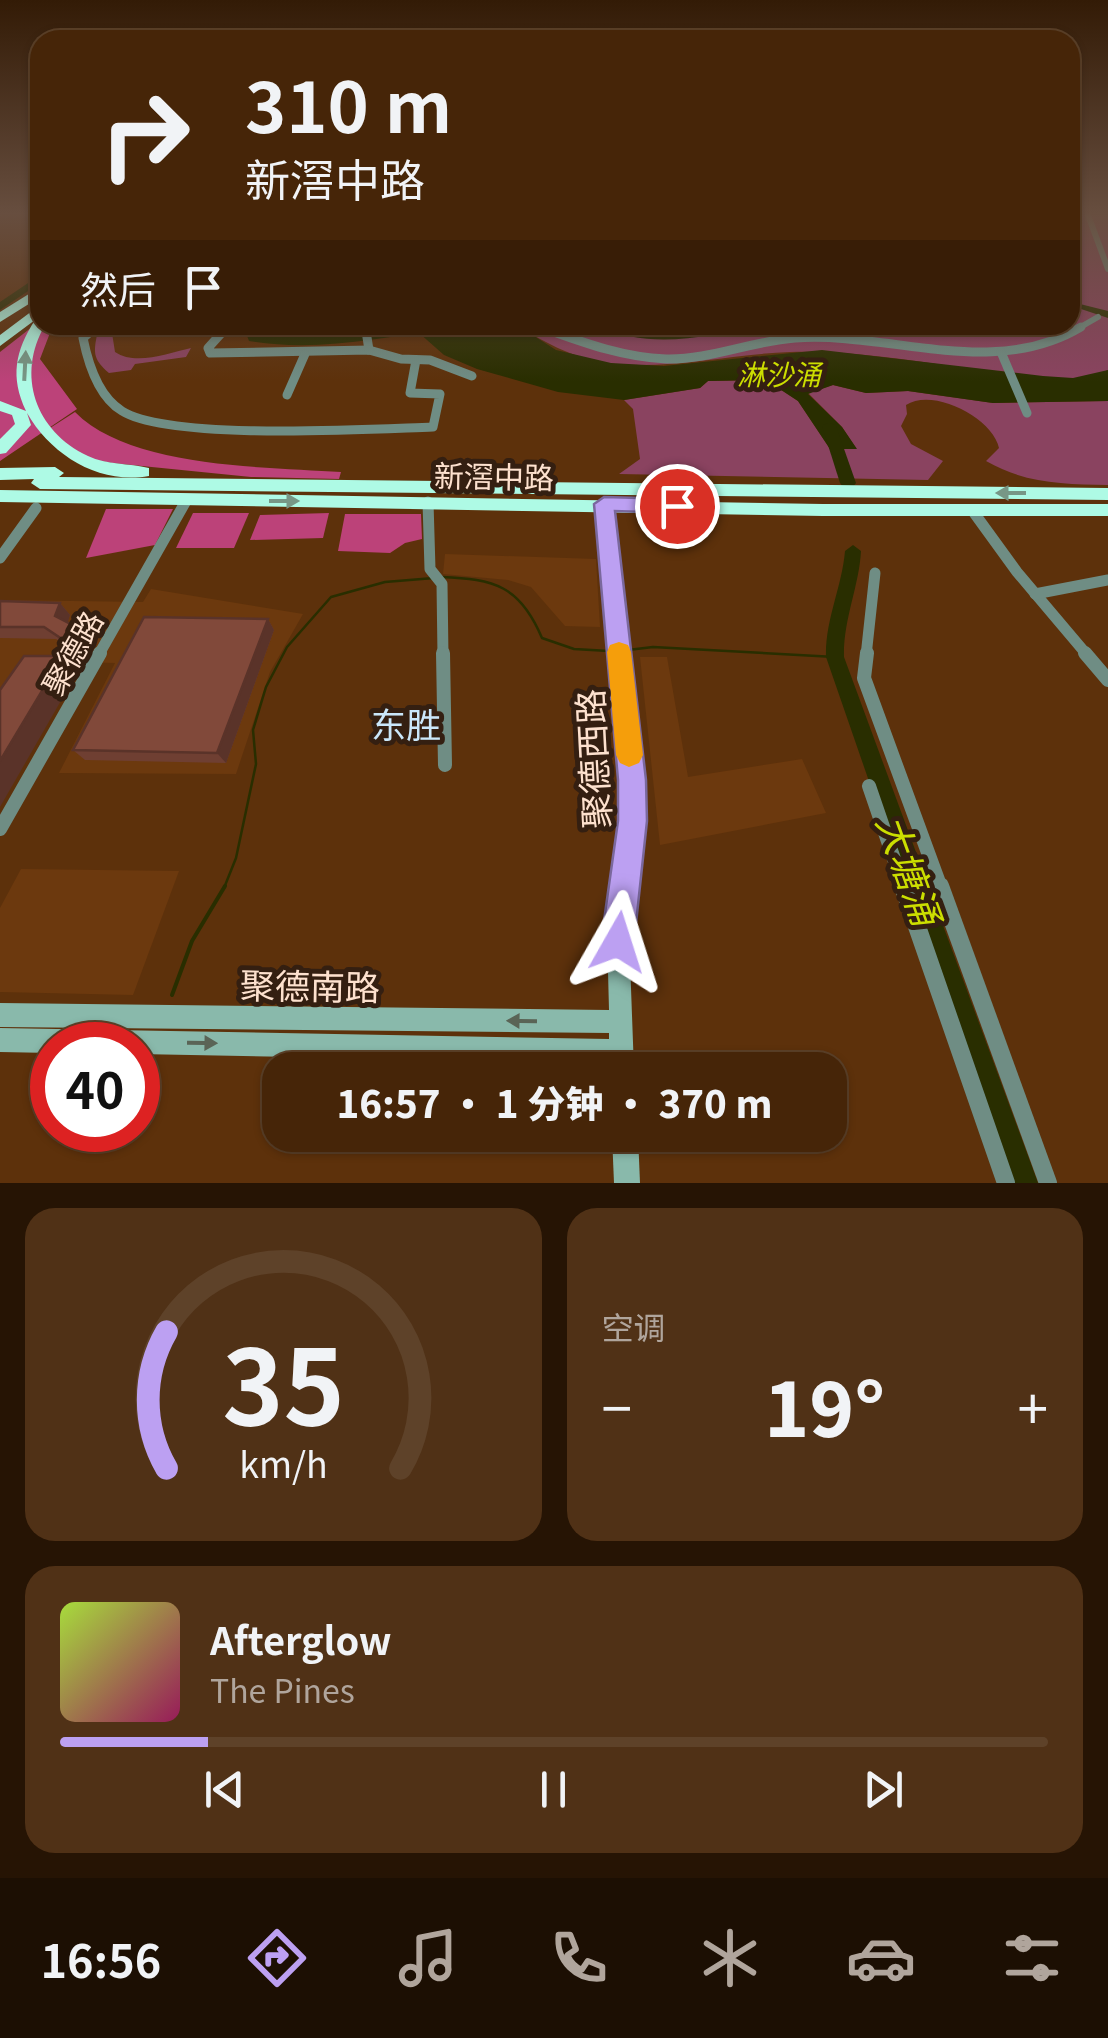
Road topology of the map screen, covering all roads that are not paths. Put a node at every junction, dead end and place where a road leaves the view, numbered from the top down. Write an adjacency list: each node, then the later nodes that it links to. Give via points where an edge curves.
1 (30, 298): 4 (highway)
2 (30, 300): 6 (highway)
3 (1098, 316): 7 (street)
4 (0, 318)
5 (30, 318): 14 (highway)
6 (0, 326)
7 (1080, 327)
8 (34, 335): 23 (highway, one-way to 8, via 22,379)
9 (86, 335): 18 (street, via 86,358 123,412 168,426 433,427 440,394 410,393)
10 (220, 335): 17 (street, via 210,353)
11 (369, 335): 15 (street)
12 (563, 335): 16 (street, via 647,358 700,356 794,338)
13 (1068, 335): 16 (street)
14 (0, 342)
15 (369, 350): 17 (street); 18 (street)
16 (1001, 352): 24 (street)
17 (305, 354): 21 (street)
18 (416, 360): 19 (street)
19 (472, 376)
20 (0, 392): 23 (highway)
21 (286, 395)
22 (0, 406): 25 (highway, via 22,417 18,434)
23 (35, 411): 27 (highway, via 62,449 80,460)
24 (1027, 412)
25 (4, 447)
26 (0, 474): 27 (highway)
27 (182, 475): 29 (highway)
28 (0, 483): 29 (highway, 新滘中路)
29 (276, 484): 30 (highway, 新滘中路, one-way to 29)
30 (1108, 494)
31 (0, 496): 32 (highway, 新滘中路)
32 (186, 501): 33 (highway, 新滘中路, one-way to 33); 36 (highway); 46 (street, 聚德路)
33 (428, 502): 34 (highway, 新滘中路); 44 (street)
34 (604, 504): 37 (highway, 新滘中路); 48 (street, 聚德西路, via 632,796 618,933)
35 (0, 508): 36 (highway)
36 (36, 508): 39 (street)
37 (972, 510): 38 (highway, 新滘中路); 42 (street)
38 (1108, 510)
39 (0, 558)
40 (875, 573): 55 (street, via 864,678)
41 (1108, 580): 42 (street)
42 (1036, 594): 43 (street)
43 (1108, 680)
44 (444, 765)
45 (869, 786): 54 (street)
46 (0, 829)
47 (0, 1015): 48 (street, 聚德南路, one-way to 47)
48 (619, 1022): 51 (street, 聚德西路)
49 (0, 1040): 50 (street, 聚德南路, one-way to 50)
50 (554, 1052)
51 (621, 1052)
52 (626, 1152): 53 (street)
53 (627, 1183)
54 (1006, 1183)
55 (1048, 1183)

